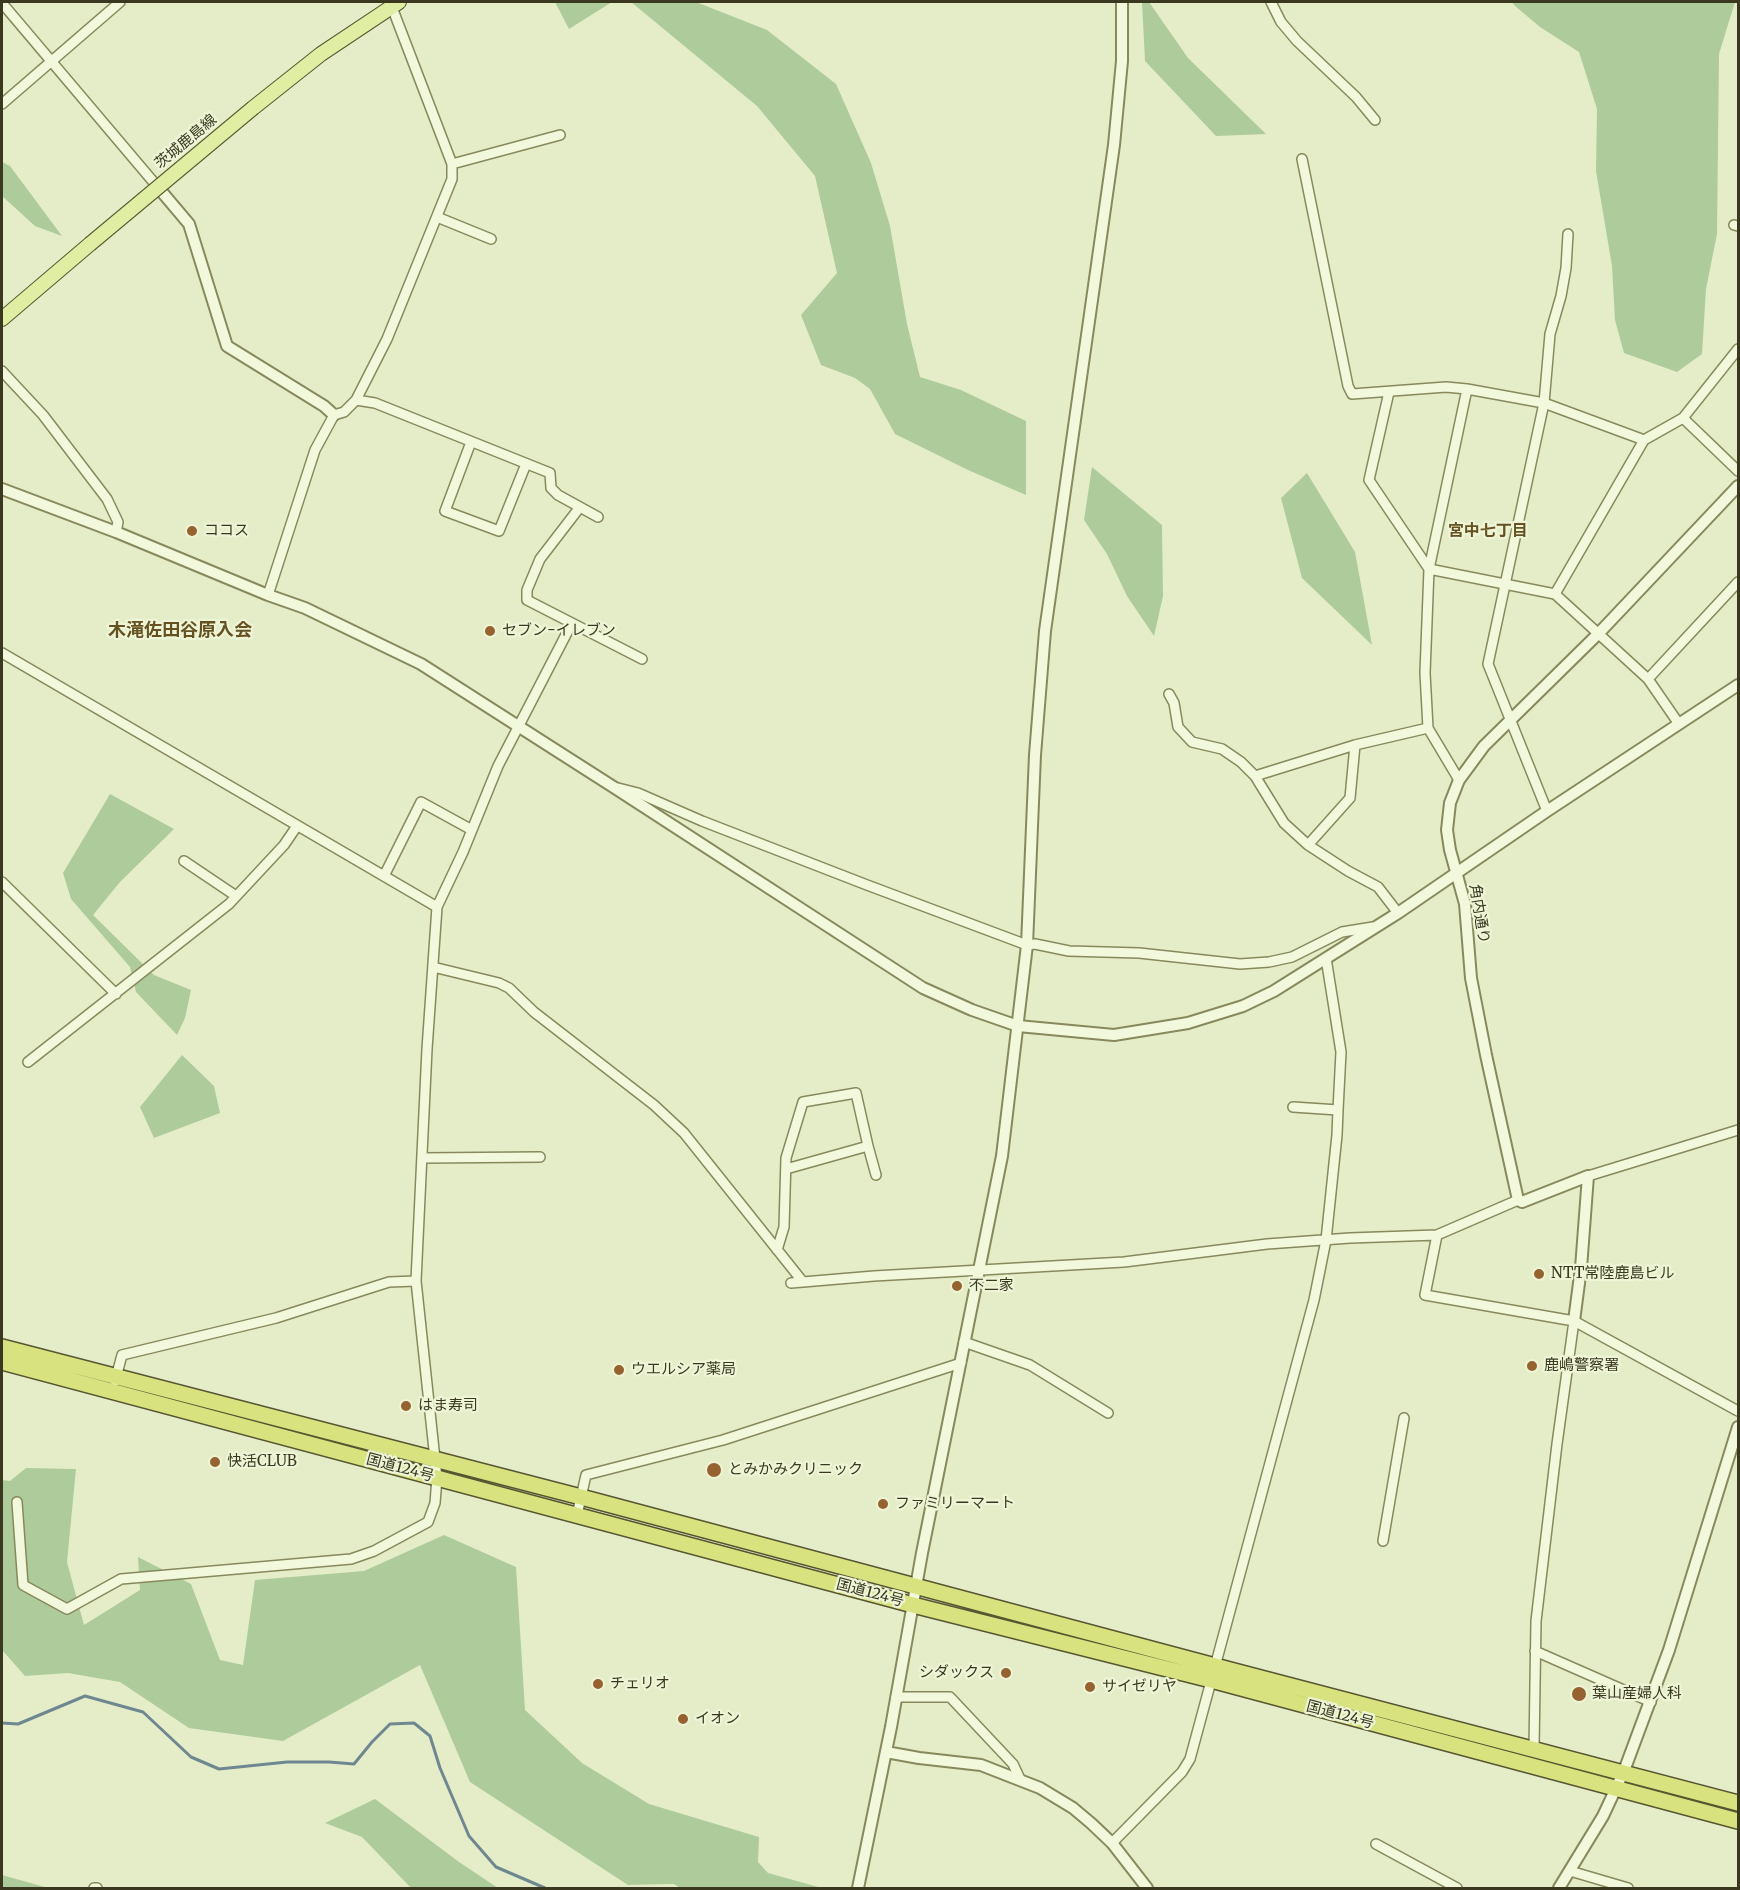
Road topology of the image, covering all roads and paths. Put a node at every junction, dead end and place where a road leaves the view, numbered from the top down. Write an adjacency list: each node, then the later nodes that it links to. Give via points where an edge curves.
1 (120, 2): 6 (street)
2 (1122, 2): 66 (street, via 1122,61 1114,145 1045,631)
3 (1271, 2): 8 (street, via 1297,41)
4 (2, 3): 6 (street)
5 (393, 3): 11 (street); 16 (main road, 茨城鹿島線, bridge, via 253,108)
6 (52, 60): 7 (street); 12 (street)
7 (2, 104)
8 (1375, 120)
9 (560, 135): 11 (street)
10 (1302, 159): 20 (street, via 1348,386 1352,394)
11 (452, 164): 13 (street, via 452,179)
12 (156, 185): 23 (street, via 189,224 227,346)
13 (437, 217): 15 (street); 21 (street, via 387,339)
14 (1568, 234): 22 (street, via 1561,296 1550,334)
15 (491, 239)
16 (2, 319)
17 (1738, 349): 24 (street)
18 (2, 371): 33 (street, via 43,416 107,499 118,522)
19 (1467, 389): 20 (street); 22 (street); 34 (street)
20 (1389, 392): 34 (street, via 1369,480)
21 (356, 400): 23 (street); 26 (street)
22 (1544, 403): 25 (street); 36 (street)
23 (334, 416): 38 (street, via 315,450)
24 (1683, 418): 25 (street); 28 (street)
25 (1644, 440): 37 (street)
26 (471, 442): 27 (street); 27 (street, via 445,511 499,531)
27 (526, 464): 31 (street, via 550,473 551,488)
28 (1738, 471)
29 (1738, 486): 40 (street, 角内通り)
30 (2, 489): 33 (street)
31 (580, 507): 32 (street); 39 (street, via 540,559 527,590 527,600)
32 (598, 517)
33 (116, 532): 38 (street)
34 (1429, 569): 36 (street); 49 (street, via 1425,673)
35 (1738, 582): 43 (street)
36 (1504, 585): 37 (street); 46 (street, via 1488,664)
37 (1555, 594): 40 (street)
38 (268, 595): 48 (street, via 305,608 421,664)
39 (572, 623): 42 (street); 48 (street)
40 (1599, 633): 43 (street); 46 (street, 角内通り)
41 (2, 653): 55 (street)
42 (642, 659)
43 (1648, 679): 47 (street)
44 (1738, 685): 47 (street)
45 (1168, 694): 51 (street, via 1174,703 1178,727 1192,742 1222,749)
46 (1511, 720): 52 (street, 角内通り, via 1484,746); 54 (street)
47 (1679, 724): 54 (street)
48 (517, 726): 53 (street); 56 (street)
49 (1428, 728): 50 (street); 52 (street)
50 (1354, 745): 51 (street); 57 (street, via 1350,798)
51 (1255, 776): 57 (street, via 1284,823)
52 (1459, 780): 59 (street, 角内通り, via 1450,803 1447,830)
53 (615, 788): 66 (street); 70 (street, via 922,988)
54 (1547, 812): 59 (street)
55 (297, 826): 60 (street); 62 (street, via 284,846)
56 (472, 830): 60 (street, via 421,802); 63 (street)
57 (1308, 845): 64 (street, via 1378,887)
58 (184, 861): 62 (street)
59 (1456, 873): 64 (street); 81 (street, 角内通り, via 1465,904 1478,1011)
60 (384, 876): 63 (street)
61 (2, 882): 69 (street)
62 (236, 896): 69 (street)
63 (437, 907): 68 (street)
64 (1398, 913): 65 (street)
65 (1377, 926): 66 (street, via 1342,932 1293,957 1240,964); 67 (street)
66 (1027, 945): 70 (street)
67 (1326, 958): 70 (street, via 1243,1006 1188,1023 1114,1035); 73 (street, via 1341,1052)
68 (433, 967): 77 (street); 84 (street, via 509,988 534,1012 654,1104 684,1133)
69 (116, 994): 71 (street)
70 (1018, 1026): 85 (street, via 1002,1156)
71 (28, 1062)
72 (1293, 1107): 73 (street)
73 (1338, 1110): 83 (street)
74 (1738, 1130): 80 (street)
75 (868, 1146): 78 (street); 78 (street, via 856,1093 802,1102); 79 (street)
76 (540, 1157): 77 (street)
77 (423, 1158): 86 (street)
78 (786, 1169): 84 (street, via 784,1227)
79 (876, 1175)
80 (1588, 1176): 81 (street, via 1522,1202); 89 (street)
81 (1518, 1200): 82 (street)
82 (1437, 1235): 83 (street); 89 (street, via 1425,1295)
83 (1326, 1239): 85 (street, via 1124,1262); 108 (street, via 1314,1299)
84 (777, 1250): 87 (street)
85 (979, 1270): 87 (street); 90 (street)
86 (416, 1281): 94 (street, via 389,1282 276,1318 122,1355); 99 (street)
87 (803, 1282): 88 (street)
88 (791, 1283)
89 (1574, 1321): 95 (street); 107 (street)
90 (964, 1342): 93 (street); 96 (street, via 1030,1365)
91 (2, 1347): 94 (highway, 国道124号)
92 (2, 1362): 94 (highway, 国道124号)
93 (961, 1363): 101 (street, via 723,1440 586,1475); 105 (street)
94 (114, 1384): 99 (highway, 国道124号); 100 (highway, 国道124号)
95 (1738, 1411)
96 (1108, 1413)
97 (1404, 1418): 104 (street)
98 (1738, 1427): 110 (street)
99 (436, 1460): 100 (street); 101 (highway, 国道124号)
100 (437, 1478): 102 (street, via 435,1503 428,1521 374,1551 351,1559 121,1579 67,1609 23,1585); 103 (highway, 国道124号)
101 (581, 1497): 103 (street); 105 (highway, 国道124号)
102 (17, 1502)
103 (577, 1515): 106 (highway, 国道124号)
104 (1383, 1541)
105 (917, 1586): 106 (street); 108 (highway, 国道124号)
106 (913, 1605): 108 (highway, 国道124号); 109 (street)
107 (1535, 1651): 110 (street); 111 (street)
108 (1213, 1673): 111 (highway, 国道124号); 115 (highway, 国道124号); 118 (street, via 1190,1759)
109 (897, 1697): 112 (street); 114 (street, via 950,1697 1013,1764)
110 (1651, 1702): 113 (street)
111 (1534, 1748): 113 (highway, 国道124号)
112 (886, 1752): 114 (street, via 981,1765); 121 (street)
113 (1624, 1772): 115 (street); 116 (highway, 国道124号)
114 (1020, 1779): 118 (street, via 1056,1797)
115 (1617, 1788): 117 (highway, 国道124号); 120 (street)
116 (1738, 1803)
117 (1738, 1821)
118 (1112, 1843): 122 (street)
119 (1376, 1844): 123 (street)
120 (1570, 1871): 124 (street); 125 (street)
121 (858, 1888)
122 (1147, 1888)
123 (1457, 1888)
124 (1559, 1888)
125 (1628, 1888)

